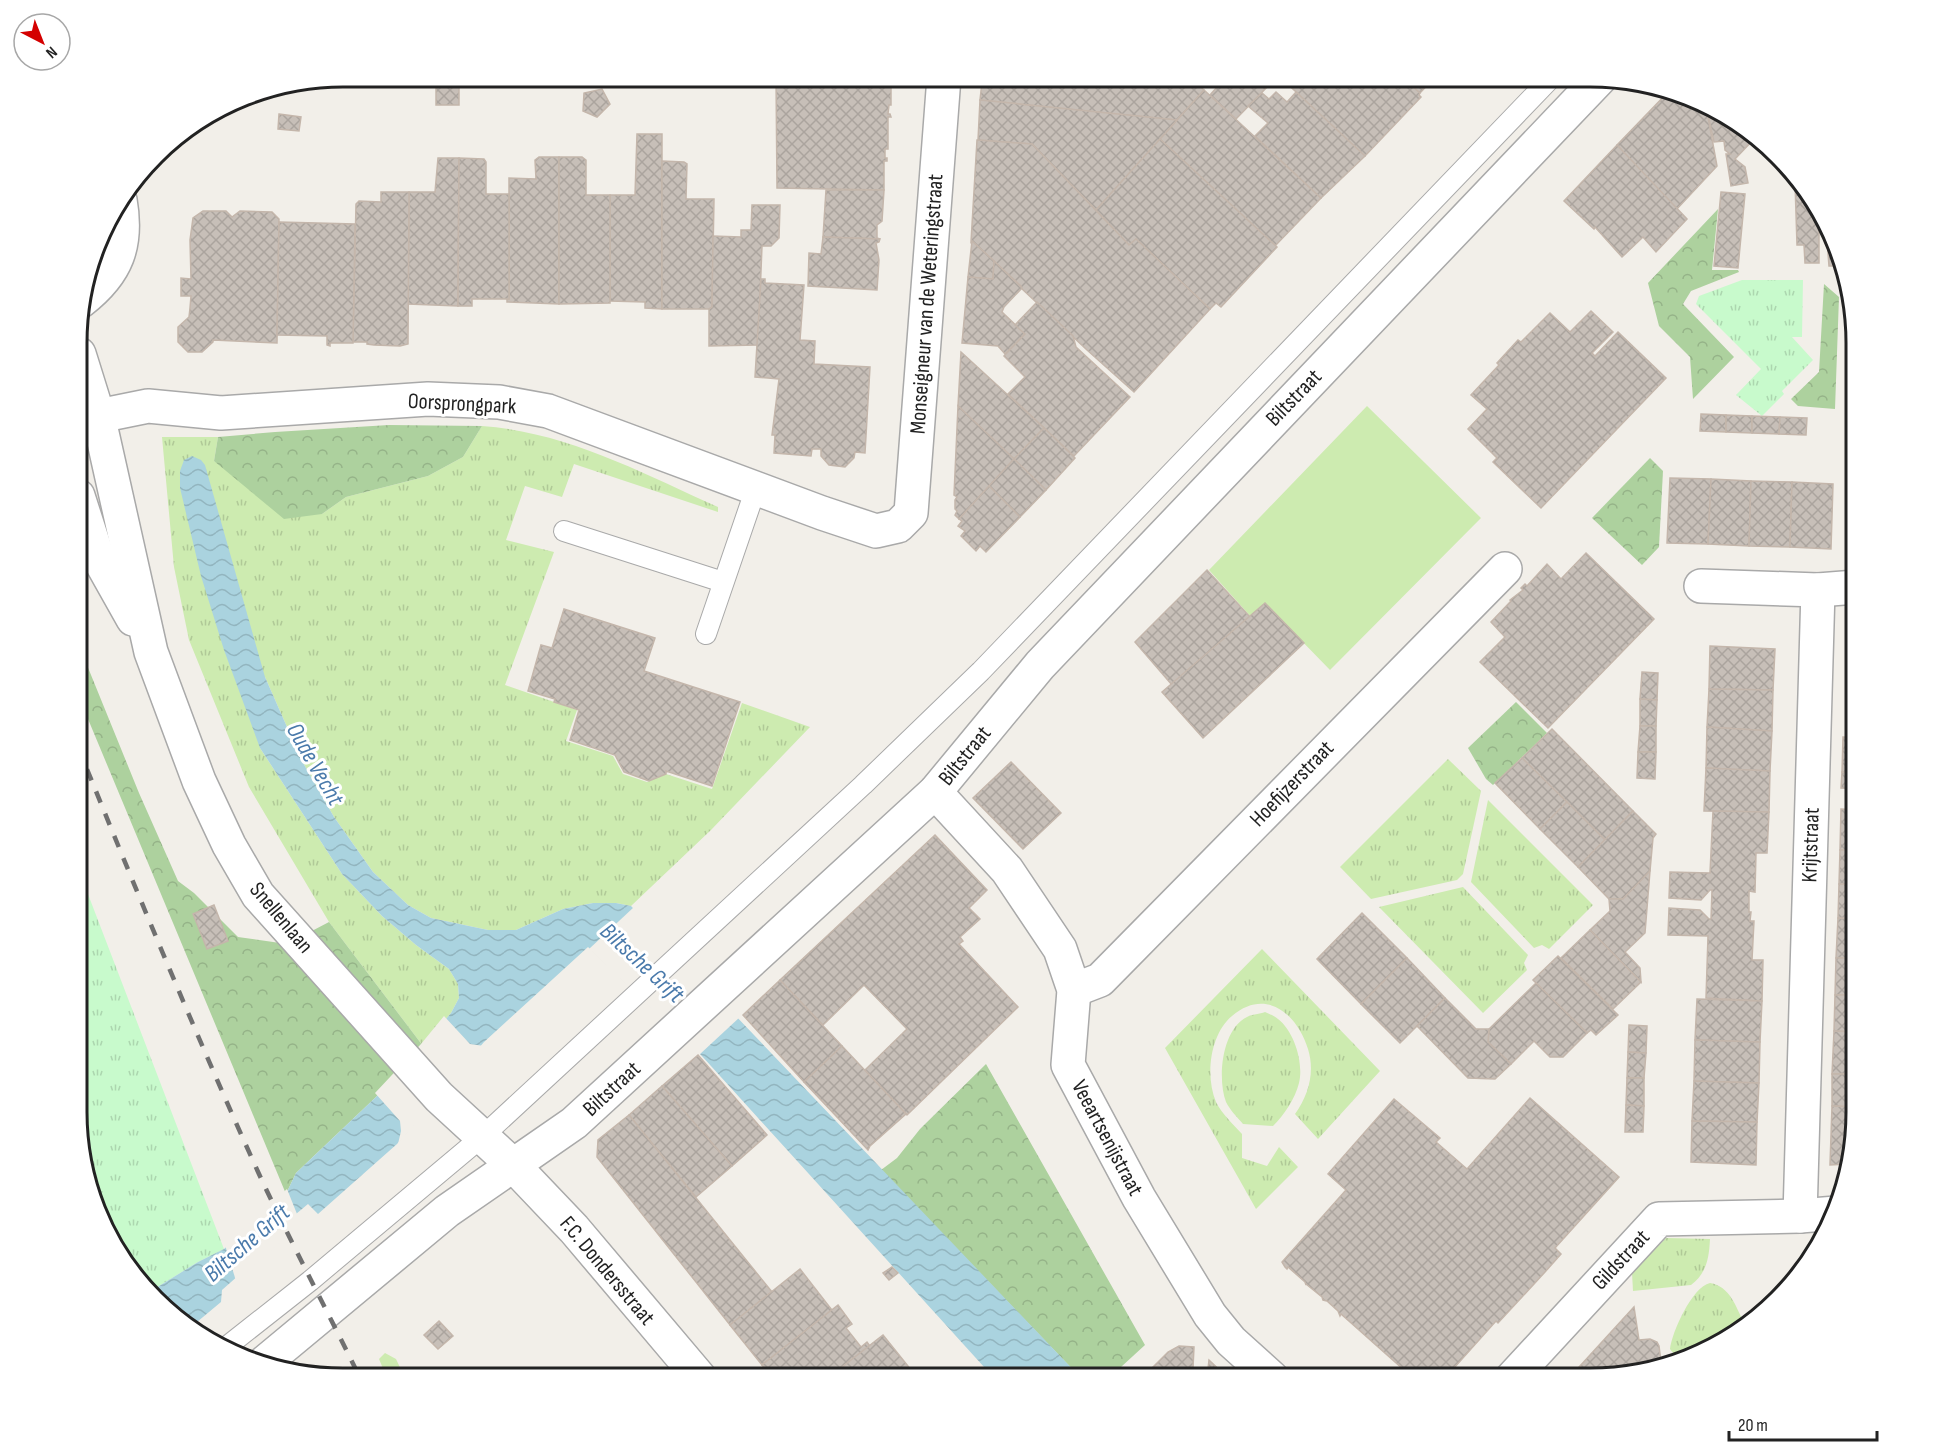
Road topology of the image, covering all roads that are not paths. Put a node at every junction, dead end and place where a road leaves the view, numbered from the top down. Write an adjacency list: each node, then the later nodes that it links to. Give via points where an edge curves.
1 (943, 87): 9 (street, Monseigneur van de Weteringstraat, via 911,513)
2 (1542, 87): 20 (lane, Biltstraat, via 981,671)
3 (1591, 87): 18 (street, Biltstraat, via 1040,665)
4 (122, 214): 5 (street, via 123,227 113,268)
5 (92, 291)
6 (88, 418): 7 (street, Oorsprongpark, via 148,406 221,413 428,399 499,402 548,411); 17 (street, Snellenlaan)
7 (756, 488): 9 (street, Oorsprongpark, via 876,531); 12 (lane)
8 (87, 524): 17 (street, Snellenlaan, via 97,555)
9 (898, 526)
10 (564, 531): 12 (lane)
11 (1505, 568): 19 (street, Hoefijzerstraat, via 1100,980)
12 (723, 582): 16 (lane)
13 (1701, 586): 15 (street)
14 (1846, 588): 15 (street)
15 (1818, 590): 23 (street, Krijtstraat)
16 (706, 634)
17 (151, 652): 20 (street, Snellenlaan, via 199,781 258,895 439,1097)
18 (935, 792): 19 (street, Veeartsenijstraat, via 1007,870 1060,949); 21 (street, Biltstraat, via 574,1123)
19 (1074, 990): 27 (street, Veeartsenijstraat, via 1068,1065 1139,1198 1210,1315)
20 (483, 1136): 21 (street, F.C. Dondersstraat); 24 (lane, Biltstraat)
21 (513, 1165): 25 (street, Biltstraat, via 447,1211); 26 (street, F.C. Dondersstraat, via 574,1229)
22 (1824, 1214): 23 (street, Gildstraat)
23 (1800, 1216): 28 (street, Gildstraat, via 1659,1219)
24 (232, 1343)
25 (272, 1357)
26 (692, 1368)
27 (1261, 1368)
28 (1521, 1368)

